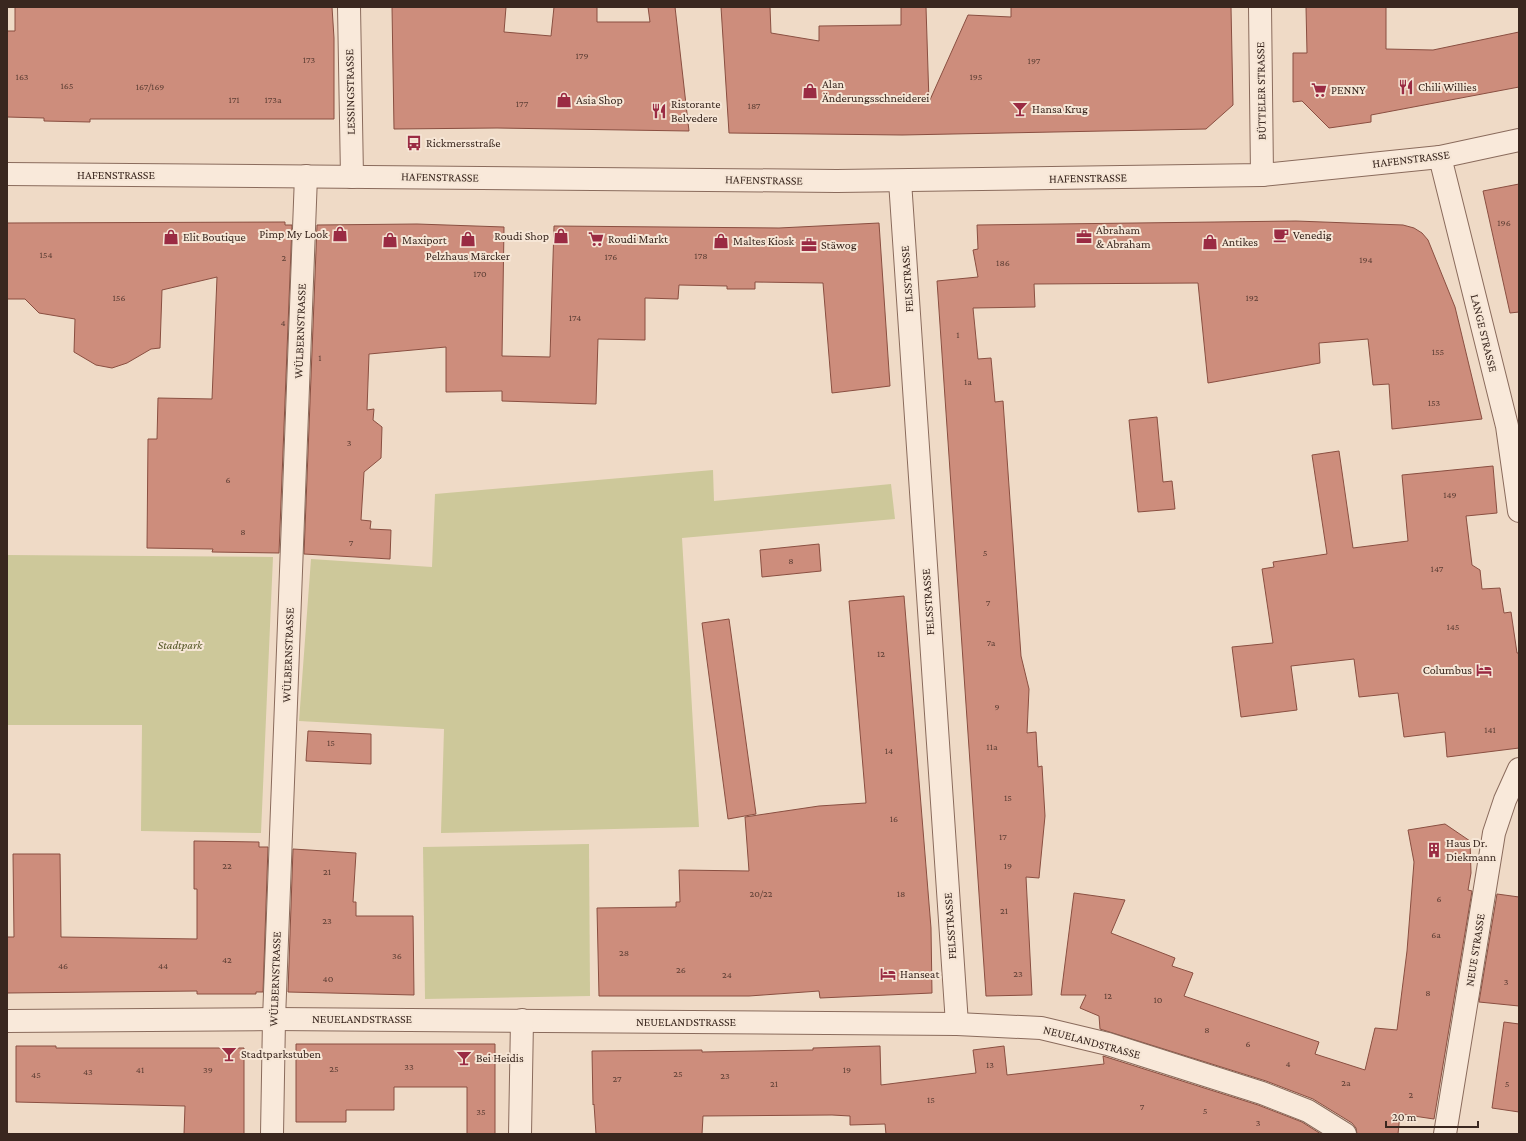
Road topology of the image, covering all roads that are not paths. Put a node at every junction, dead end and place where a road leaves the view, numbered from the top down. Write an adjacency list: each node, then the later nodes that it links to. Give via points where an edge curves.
1 (349, 7): 8 (street, LESSINGSTRASSE)
2 (1260, 7): 6 (street, BÜTTELER STRASSE)
3 (1519, 140): 4 (street, HAFENSTRASSE)
4 (1440, 157): 6 (street, HAFENSTRASSE); 10 (street, LANGE STRASSE, via 1507,426)
5 (7, 174): 7 (street, HAFENSTRASSE)
6 (1262, 175): 9 (street, HAFENSTRASSE)
7 (306, 176): 8 (street, HAFENSTRASSE); 12 (street, WÜLBERNSTRASSE)
8 (352, 176): 9 (street, HAFENSTRASSE)
9 (900, 181): 15 (street, FELSSTRASSE)
10 (1519, 511)
11 (1519, 770): 19 (street, NEUE STRASSE, via 1494,833)
12 (274, 1018): 13 (street, NEUELANDSTRASSE); 14 (street, NEUELANDSTRASSE); 16 (street, WÜLBERNSTRASSE)
13 (522, 1020): 15 (street, NEUELANDSTRASSE); 17 (street)
14 (7, 1021)
15 (957, 1024): 18 (street, NEUELANDSTRASSE, via 1041,1028 1108,1044 1262,1093 1308,1111)
16 (272, 1134)
17 (520, 1134)
18 (1345, 1134)
19 (1445, 1134)

